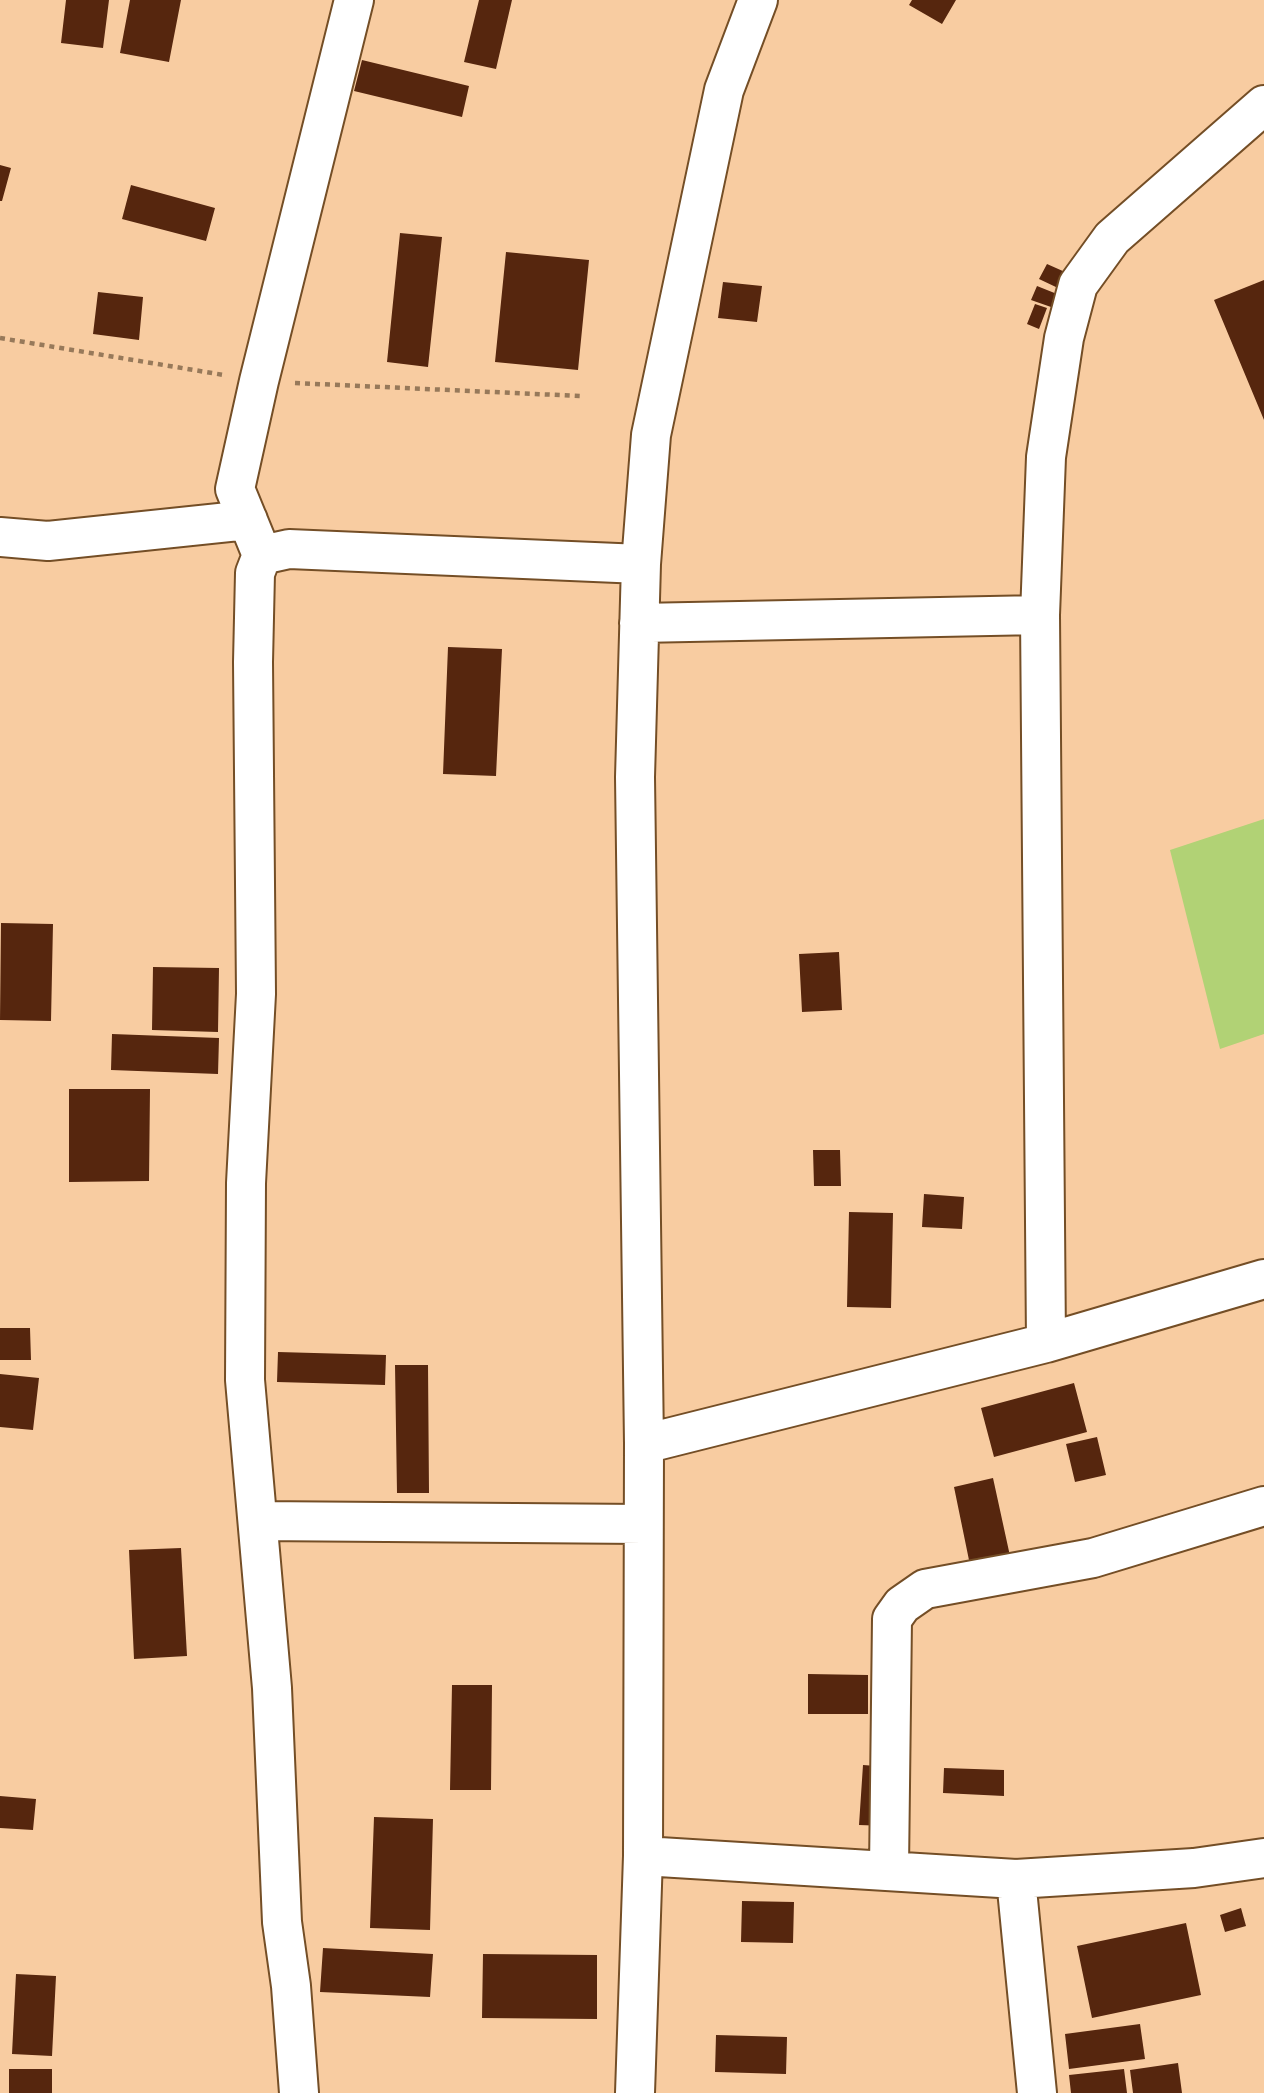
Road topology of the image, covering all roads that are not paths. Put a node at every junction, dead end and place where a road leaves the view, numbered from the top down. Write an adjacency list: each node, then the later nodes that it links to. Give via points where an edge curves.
1 (354, 0): 5 (street, via 235,489)
2 (758, 0): 6 (street, via 724,90 651,435)
3 (1264, 105): 7 (street, via 1112,238 1078,285 1064,338 1046,457)
4 (0, 537): 5 (street, via 48,541)
5 (255, 538): 6 (street, via 289,549); 13 (street, via 256,994 246,1183 245,1380)
6 (641, 564): 8 (street)
7 (1040, 615): 8 (street); 10 (street)
8 (639, 623): 11 (street, via 635,777)
9 (1264, 1279): 10 (street)
10 (1046, 1343): 11 (street)
11 (644, 1444): 14 (street)
12 (1264, 1506): 17 (street, via 1093,1558 925,1589 902,1605 892,1619)
13 (258, 1521): 14 (street); 19 (street, via 272,1688 282,1922)
14 (643, 1524): 15 (street)
15 (643, 1856): 17 (street); 20 (street)
16 (1264, 1858): 18 (street, via 1194,1868)
17 (889, 1869): 18 (street)
18 (1016, 1879): 21 (street)
19 (299, 2093)
20 (635, 2093)
21 (1037, 2093)

